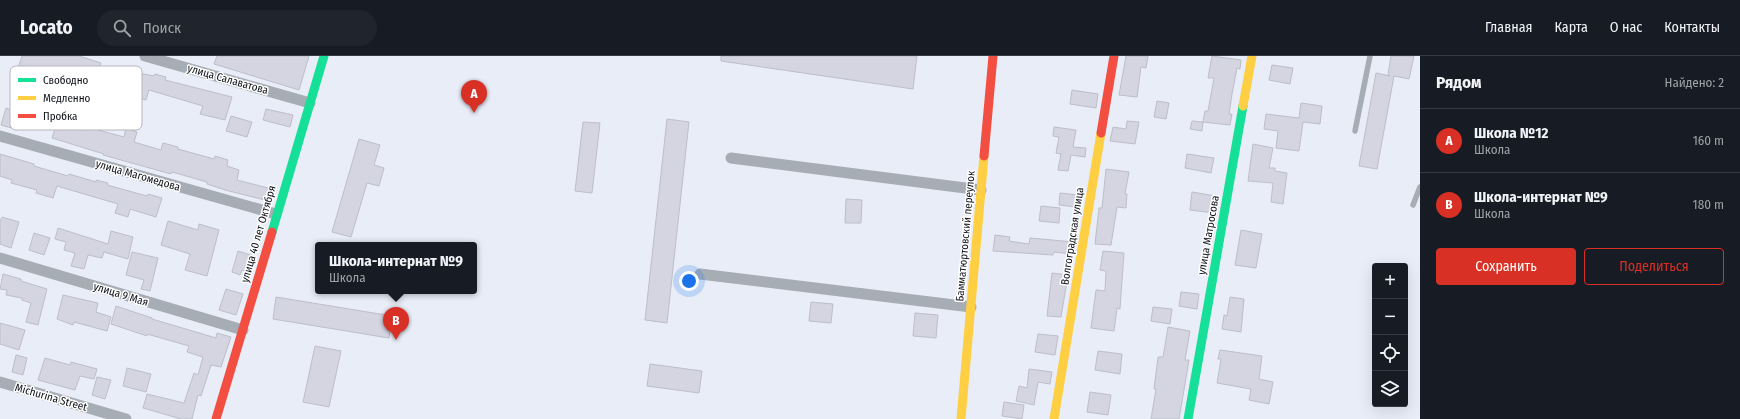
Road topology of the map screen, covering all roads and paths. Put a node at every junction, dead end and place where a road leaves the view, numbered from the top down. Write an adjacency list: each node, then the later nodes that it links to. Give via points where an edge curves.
1 (145, 56): 7 (street, улица Салаватова)
2 (324, 56): 7 (street, улица 40 лет Октября)
3 (993, 56): 12 (street, Бамматюртовский переулок)
4 (1114, 56): 23 (street, Волгоградская улица)
5 (1252, 56): 24 (street, улица Матросова)
6 (1370, 56): 8 (lane)
7 (310, 103): 14 (street, улица 40 лет Октября)
8 (1355, 131)
9 (0, 136): 14 (street, улица Магомедова)
10 (731, 158): 12 (street)
11 (1420, 188): 13 (lane)
12 (981, 190): 17 (street, Бамматюртовский переулок)
13 (1413, 204)
14 (276, 214): 18 (street, улица 40 лет Октября)
15 (0, 258): 18 (street, улица 9 Мая)
16 (700, 274): 17 (street)
17 (971, 307): 22 (street, Бамматюртовский переулок)
18 (243, 330): 21 (street, улица 40 лет Октября)
19 (0, 382): 20 (street, Michurina Street)
20 (126, 419)
21 (216, 419)
22 (962, 419)
23 (1054, 419)
24 (1188, 419)

